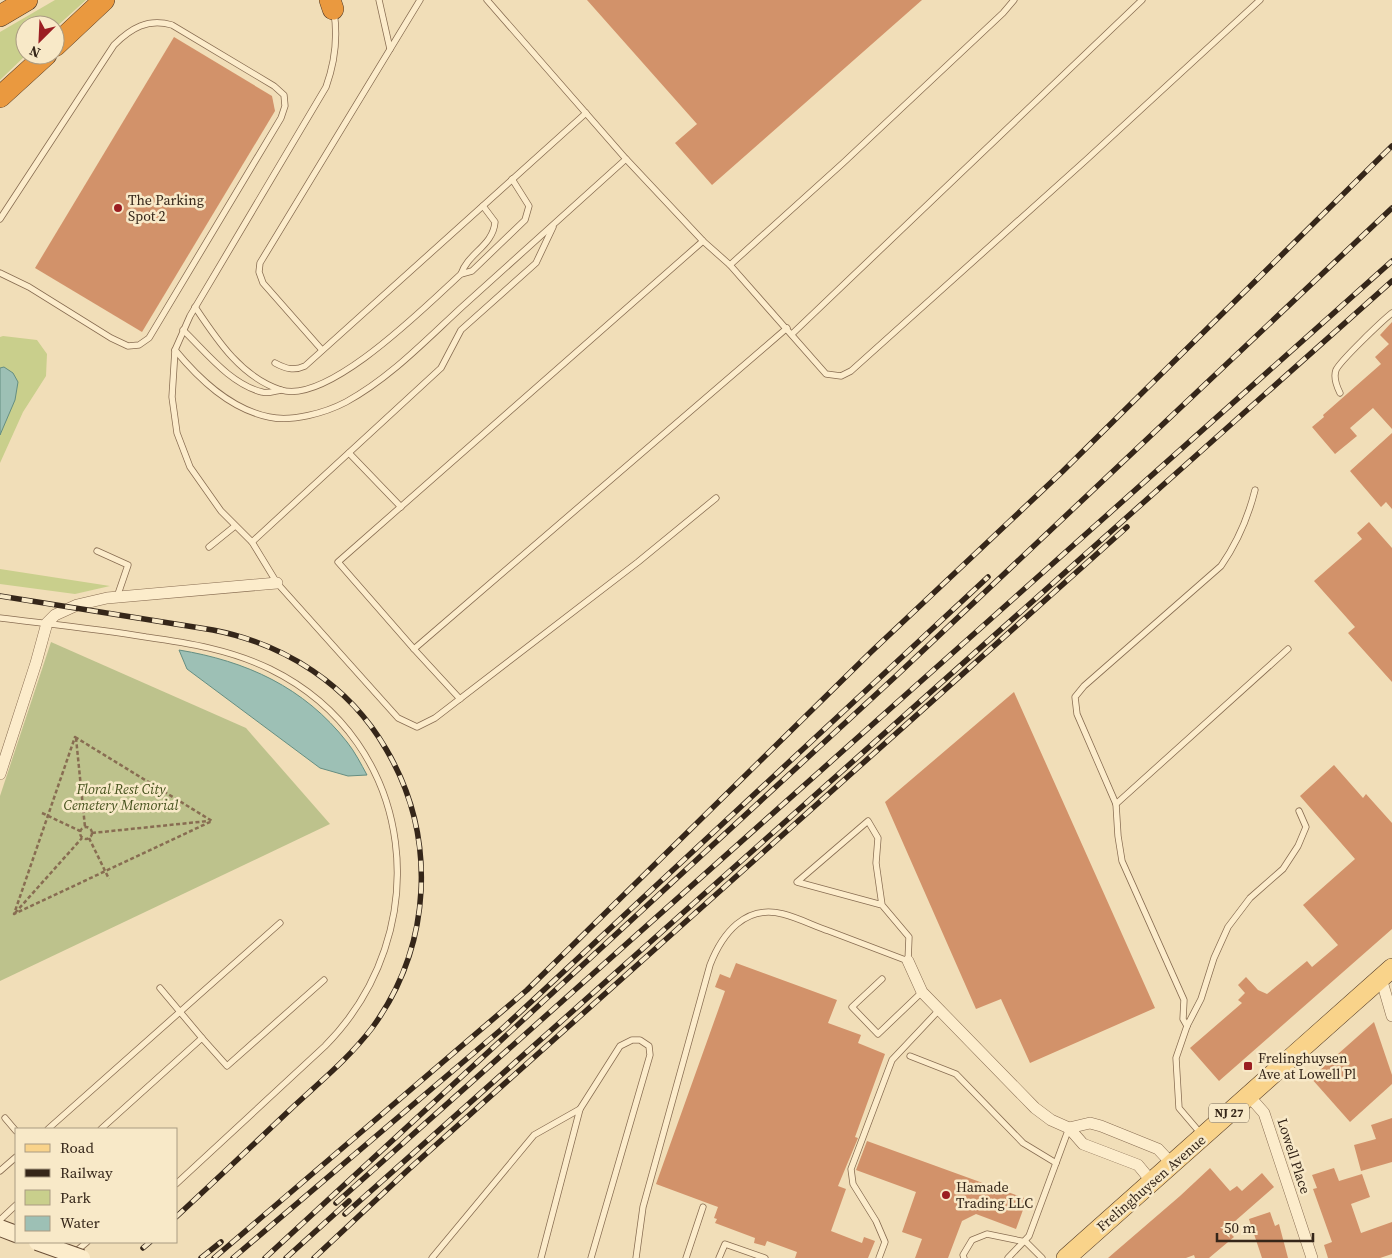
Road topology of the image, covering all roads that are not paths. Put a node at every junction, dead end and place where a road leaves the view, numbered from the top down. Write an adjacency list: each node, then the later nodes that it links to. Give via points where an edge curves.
1 (28, 0): 10 (highway)
2 (379, 0): 12 (lane)
3 (420, 0): 12 (lane)
4 (487, 0): 15 (lane)
5 (1014, 0): 22 (lane)
6 (1142, 0): 29 (lane)
7 (1260, 0): 29 (lane, via 851,371 841,376 826,374)
8 (332, 3): 25 (lane, via 335,56 322,94)
9 (98, 5): 11 (highway)
10 (0, 16)
11 (65, 36)
12 (390, 50): 31 (lane, via 260,263 263,283)
13 (35, 65): 14 (highway)
14 (0, 97)
15 (586, 113): 16 (lane); 17 (lane)
16 (626, 159): 20 (lane); 21 (lane)
17 (512, 179): 18 (lane); 24 (lane, via 529,206 525,220 472,271)
18 (483, 206): 24 (lane, via 495,222 494,233 464,263); 31 (lane)
19 (0, 219): 23 (lane, via 114,45 144,24 158,21 172,24 284,95 281,118 149,338 139,346 128,346 111,338 29,287)
20 (555, 223): 30 (lane, via 394,369 345,402 306,416 270,418 240,407 205,383); 35 (lane, via 536,263 461,330 441,368)
21 (703, 241): 22 (lane); 38 (lane)
22 (730, 265): 27 (lane)
23 (0, 273)
24 (461, 274): 33 (lane, via 390,337 345,371 309,389)
25 (195, 307): 28 (lane); 33 (lane, via 241,367)
26 (1392, 313): 34 (lane, via 1336,370 1335,384)
27 (787, 328): 29 (lane); 47 (lane)
28 (183, 330): 30 (lane); 33 (lane, via 231,376 245,385 264,393)
29 (792, 334)
30 (175, 350): 39 (lane, via 172,397 183,450 199,483)
31 (322, 350): 32 (lane, via 297,369)
32 (275, 363)
33 (281, 390)
34 (1340, 393)
35 (349, 453): 38 (lane); 40 (lane)
36 (1255, 490): 51 (lane, via 1234,548 1221,566 1075,697 1077,714)
37 (716, 498): 49 (lane)
38 (401, 507): 47 (lane, via 338,562)
39 (235, 526): 40 (lane); 41 (lane)
40 (252, 542): 43 (lane)
41 (209, 547)
42 (97, 552): 44 (lane, via 128,565)
43 (277, 583): 44 (street); 49 (lane, via 398,718 417,727)
44 (117, 597): 46 (street, via 68,608)
45 (0, 618): 46 (lane)
46 (47, 624): 50 (street); 79 (lane, via 199,645 248,660 281,675 322,704 356,741 378,779 392,821 398,861 395,910 382,960 364,996 325,1046)
47 (414, 649): 49 (lane)
48 (1288, 649): 51 (lane)
49 (460, 699)
50 (0, 774)
51 (1116, 804): 64 (lane, via 1122,861 1184,1000)
52 (1300, 811): 64 (lane, via 1306,827 1298,846 1283,869 1250,898 1228,927 1201,999)
53 (882, 905): 53 (lane, via 854,897 796,882 868,821 878,838 876,863); 55 (lane, via 909,937)
54 (280, 924): 62 (lane)
55 (908, 961): 60 (street); 94 (lane, via 782,913 755,914 728,931 710,965 643,1207)
56 (1386, 973): 63 (street); 67 (main road, Frelinghuysen Avenue / NJ 27)
57 (882, 979): 60 (lane, via 852,1007 878,1034)
58 (324, 980): 65 (lane, via 227,1066)
59 (160, 988): 62 (lane)
60 (922, 992): 61 (street)
61 (940, 1009): 72 (street, via 1035,1108); 98 (lane, via 892,1060 851,1168 853,1184 876,1220 885,1242)
62 (180, 1012): 65 (lane); 70 (lane)
63 (1392, 1016)
64 (1186, 1026): 74 (lane, via 1176,1058 1179,1108)
65 (202, 1038): 71 (lane)
66 (910, 1056): 76 (lane, via 956,1074 1023,1143)
67 (1249, 1096): 74 (main road, Frelinghuysen Avenue / NJ 27); 103 (street, Lowell Place, via 1264,1114)
68 (580, 1109): 91 (lane, via 534,1135); 92 (lane); 93 (lane, via 620,1046 640,1040 649,1046 650,1055)
69 (5, 1118): 73 (lane)
70 (49, 1128)
71 (102, 1128)
72 (1069, 1128): 76 (lane); 77 (street, via 1090,1123 1158,1149); 80 (street, via 1083,1144 1138,1165)
73 (15, 1130)
74 (1203, 1137): 77 (main road, Frelinghuysen Avenue / NJ 27)
75 (15, 1158): 78 (lane)
76 (1056, 1163): 86 (lane)
77 (1172, 1164): 80 (main road, Frelinghuysen Avenue / NJ 27)
78 (0, 1171)
79 (178, 1182)
80 (1152, 1182): 102 (main road, Frelinghuysen Avenue / NJ 27)
81 (15, 1206): 83 (lane)
82 (703, 1207): 95 (lane)
83 (0, 1220)
84 (0, 1228): 85 (main road)
85 (15, 1234)
86 (1026, 1242): 99 (lane, via 987,1234 972,1240); 100 (lane); 101 (lane)
87 (40, 1243): 90 (main road, bridge)
88 (87, 1243): 89 (lane)
89 (69, 1258)
90 (82, 1258)
91 (432, 1258)
92 (541, 1258)
93 (591, 1258)
94 (636, 1258)
95 (686, 1258)
96 (718, 1258): 97 (lane, via 725,1244)
97 (765, 1258)
98 (879, 1258)
99 (964, 1258)
100 (1008, 1258)
101 (1042, 1258)
102 (1066, 1258)
103 (1312, 1258)

